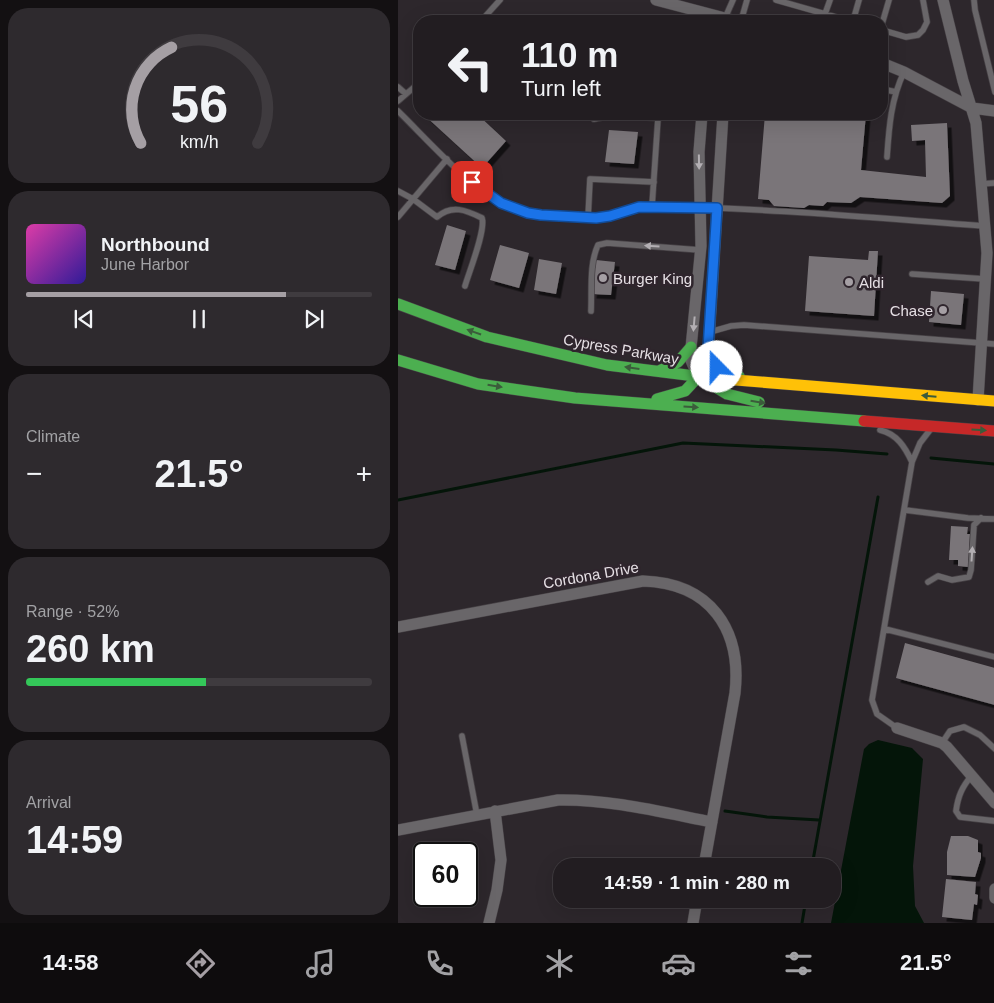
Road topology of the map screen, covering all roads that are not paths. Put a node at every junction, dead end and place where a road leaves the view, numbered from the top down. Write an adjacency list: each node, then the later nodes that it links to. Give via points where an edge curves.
1 (500, 0): 14 (lane)
2 (656, 0): 15 (street)
3 (733, 0): 16 (lane)
4 (747, 0): 17 (lane)
5 (776, 0): 12 (lane)
6 (830, 0): 13 (lane)
7 (859, 0): 19 (lane)
8 (889, 0): 20 (lane)
9 (923, 0): 21 (lane, via 927,22 918,36 906,37)
10 (943, 0): 31 (street)
11 (974, 0): 28 (lane)
12 (799, 3): 13 (lane)
13 (825, 14): 18 (lane)
14 (486, 15)
15 (710, 15)
16 (732, 15)
17 (736, 15)
18 (829, 15)
19 (853, 15)
20 (885, 15)
21 (888, 32)
22 (888, 66): 23 (street)
23 (904, 72): 27 (lane); 31 (street)
24 (398, 87): 29 (lane)
25 (413, 88): 29 (lane)
26 (888, 90): 27 (lane)
27 (896, 92): 37 (lane, via 889,119)
28 (994, 92)
29 (406, 94): 30 (lane)
30 (398, 101)
31 (972, 108): 32 (street); 41 (street)
32 (994, 110)
33 (398, 111): 38 (lane)
34 (658, 120): 39 (lane)
35 (702, 120): 45 (street, one-way to 45)
36 (723, 120): 46 (street)
37 (887, 157)
38 (447, 159): 43 (lane); 48 (lane, via 490,196 514,209 541,215)
39 (654, 182): 44 (lane); 48 (lane, via 590,178)
40 (994, 183): 41 (lane)
41 (981, 184): 49 (street)
42 (398, 191): 43 (lane)
43 (413, 199): 47 (lane); 53 (lane, via 437,217 450,209 482,218)
44 (652, 206): 45 (lane); 48 (lane)
45 (701, 208): 46 (lane); 50 (street)
46 (717, 208): 49 (lane); 56 (street)
47 (398, 217)
48 (588, 218)
49 (984, 226): 52 (street)
50 (700, 250): 55 (lane, one-way to 55, via 598,245 592,269); 59 (street, one-way to 59)
51 (912, 274): 52 (lane)
52 (988, 283): 57 (street)
53 (465, 286)
54 (398, 304): 62 (main road, Cypress Parkway, one-way to 54, via 607,365 487,337)
55 (591, 311)
56 (710, 332): 57 (lane, via 744,325); 60 (street)
57 (982, 342): 58 (lane); 65 (street)
58 (994, 344)
59 (692, 347): 62 (main road, via 676,365); 63 (street, via 690,358)
60 (708, 349): 63 (street); 64 (main road, via 717,367)
61 (398, 360): 67 (main road, one-way to 67, via 478,384 575,398)
62 (657, 372): 63 (main road, Cypress Parkway)
63 (698, 377): 64 (main road, Cypress Parkway); 67 (main road, via 681,393); 69 (main road, one-way to 69, via 724,394 781,406)
64 (754, 381): 65 (main road, Cypress Parkway, one-way to 64)
65 (978, 400): 66 (main road, Cypress Parkway)
66 (994, 401)
67 (642, 403): 68 (main road, one-way to 68)
68 (759, 412): 69 (main road); 72 (lane, via 795,422 871,427 888,432 900,440)
69 (794, 415): 70 (main road)
70 (939, 426): 71 (main road, one-way to 71); 72 (lane, via 923,438)
71 (994, 431)
72 (912, 462): 73 (lane)
73 (905, 510): 74 (lane); 78 (lane)
74 (981, 518): 75 (lane); 76 (lane, one-way to 74, via 938,576 952,580 969,577 974,525)
75 (994, 519)
76 (928, 582)
77 (398, 627): 89 (street, Cordona Drive, via 627,582 664,582 689,591 710,606 728,631 736,665 735,693)
78 (885, 629): 79 (lane); 80 (lane, via 872,700 877,714)
79 (994, 657)
80 (897, 728): 82 (street)
81 (462, 736): 87 (lane)
82 (942, 743): 83 (lane, via 950,731 964,727 980,735); 84 (street)
83 (994, 749)
84 (972, 775): 85 (street); 88 (lane, via 958,796 956,811 960,817)
85 (994, 803)
86 (494, 811): 87 (street); 89 (street, via 579,799); 95 (street, via 501,860)
87 (477, 815): 90 (street)
88 (994, 821)
89 (712, 822): 91 (street, Cordona Drive)
90 (398, 830)
91 (705, 858)
92 (994, 889): 93 (street)
93 (994, 898)
94 (696, 908): 96 (street)
95 (489, 923)
96 (693, 923)

